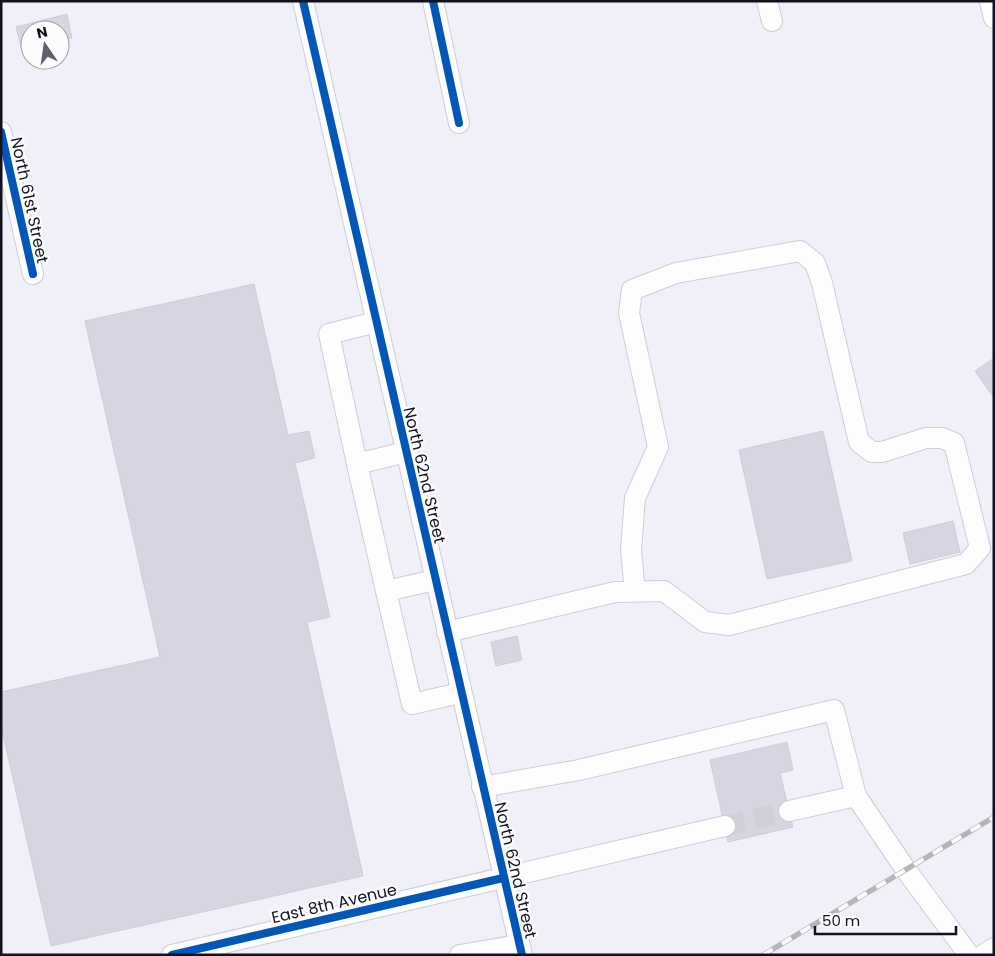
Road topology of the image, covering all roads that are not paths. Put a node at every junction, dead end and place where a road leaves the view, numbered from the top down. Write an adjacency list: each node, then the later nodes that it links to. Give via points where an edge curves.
1 (303, 1): 10 (street, North 62nd Street)
2 (433, 1): 7 (street)
3 (767, 1): 6 (street)
4 (990, 1): 5 (street)
5 (994, 18)
6 (772, 21)
7 (459, 123)
8 (1, 132): 9 (street, North 61st Street)
9 (33, 274)
10 (376, 322): 11 (street, North 62nd Street); 12 (street, via 328,334)
11 (406, 452): 12 (street); 13 (street, North 62nd Street)
12 (357, 464): 14 (street)
13 (435, 580): 14 (street); 16 (street, North 62nd Street)
14 (386, 591): 17 (street, via 412,704)
15 (635, 592): 15 (street, via 664,591 705,622 729,625 966,564 980,548 954,443 942,438 926,438 882,452 872,452 859,442 822,283 815,263 800,251 676,273 632,290 629,313 658,447 635,498 630,550); 16 (street, via 615,592)
16 (447, 632): 17 (street, North 62nd Street)
17 (460, 693): 18 (street, North 62nd Street)
18 (482, 787): 19 (street, via 579,770 834,710); 22 (street, North 62nd Street)
19 (856, 796): 20 (street); 27 (street)
20 (789, 811)
21 (724, 826): 22 (street, East 8th Avenue)
22 (503, 878): 24 (street, North 62nd Street); 25 (street, East 8th Avenue)
23 (994, 948): 28 (street)
24 (520, 950): 26 (street)
25 (172, 955)
26 (460, 955)
27 (969, 955)
28 (983, 955)

